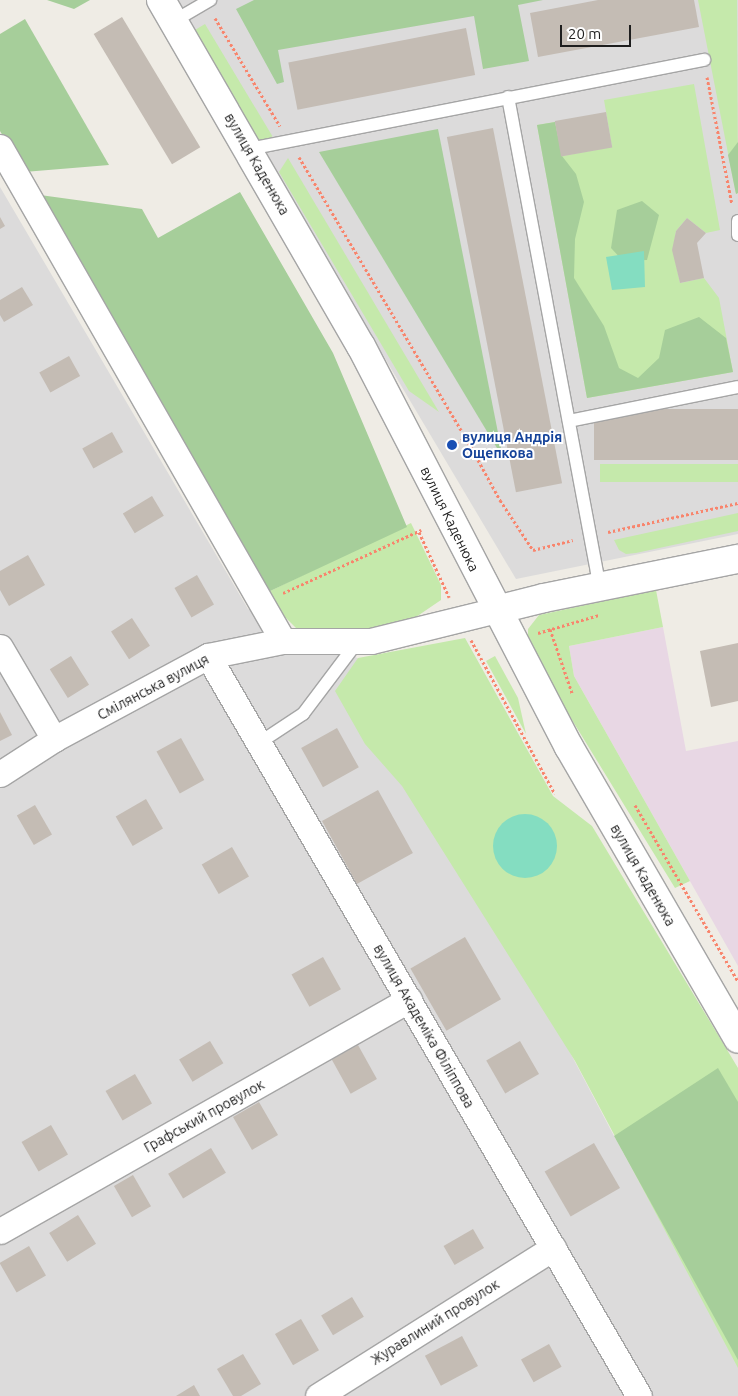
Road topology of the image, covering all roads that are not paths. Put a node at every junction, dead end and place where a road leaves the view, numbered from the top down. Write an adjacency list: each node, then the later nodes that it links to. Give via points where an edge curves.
1 (208, 1): 2 (lane)
2 (167, 10): 6 (street, вулиця Каденюка)
3 (704, 60): 4 (lane)
4 (508, 97): 6 (lane); 8 (lane)
5 (0, 147): 12 (street)
6 (249, 149): 11 (street, вулиця Каденюка, via 361,346)
7 (738, 387): 8 (lane)
8 (568, 421): 10 (lane)
9 (738, 559): 10 (street)
10 (600, 587): 11 (street)
11 (496, 610): 13 (street, Смілянська вулиця, via 371,641); 20 (street, вулиця Каденюка, via 569,747)
12 (283, 641): 13 (street, Смілянська вулиця); 15 (street, Смілянська вулиця)
13 (358, 641): 17 (lane, via 302,714)
14 (0, 648): 16 (street)
15 (208, 656): 16 (street, Смілянська вулиця); 17 (street, вулиця Академіка Філіппова)
16 (54, 739): 18 (street, Смілянська вулиця)
17 (259, 743): 19 (street, вулиця Академіка Філіппова)
18 (0, 774)
19 (409, 1000): 21 (street, Графський провулок); 22 (street, вулиця Академіка Філіппова)
20 (738, 1040)
21 (0, 1231)
22 (553, 1248): 23 (street, Журавлиний провулок); 24 (street, вулиця Академіка Філіппова)
23 (318, 1396)
24 (639, 1396)

